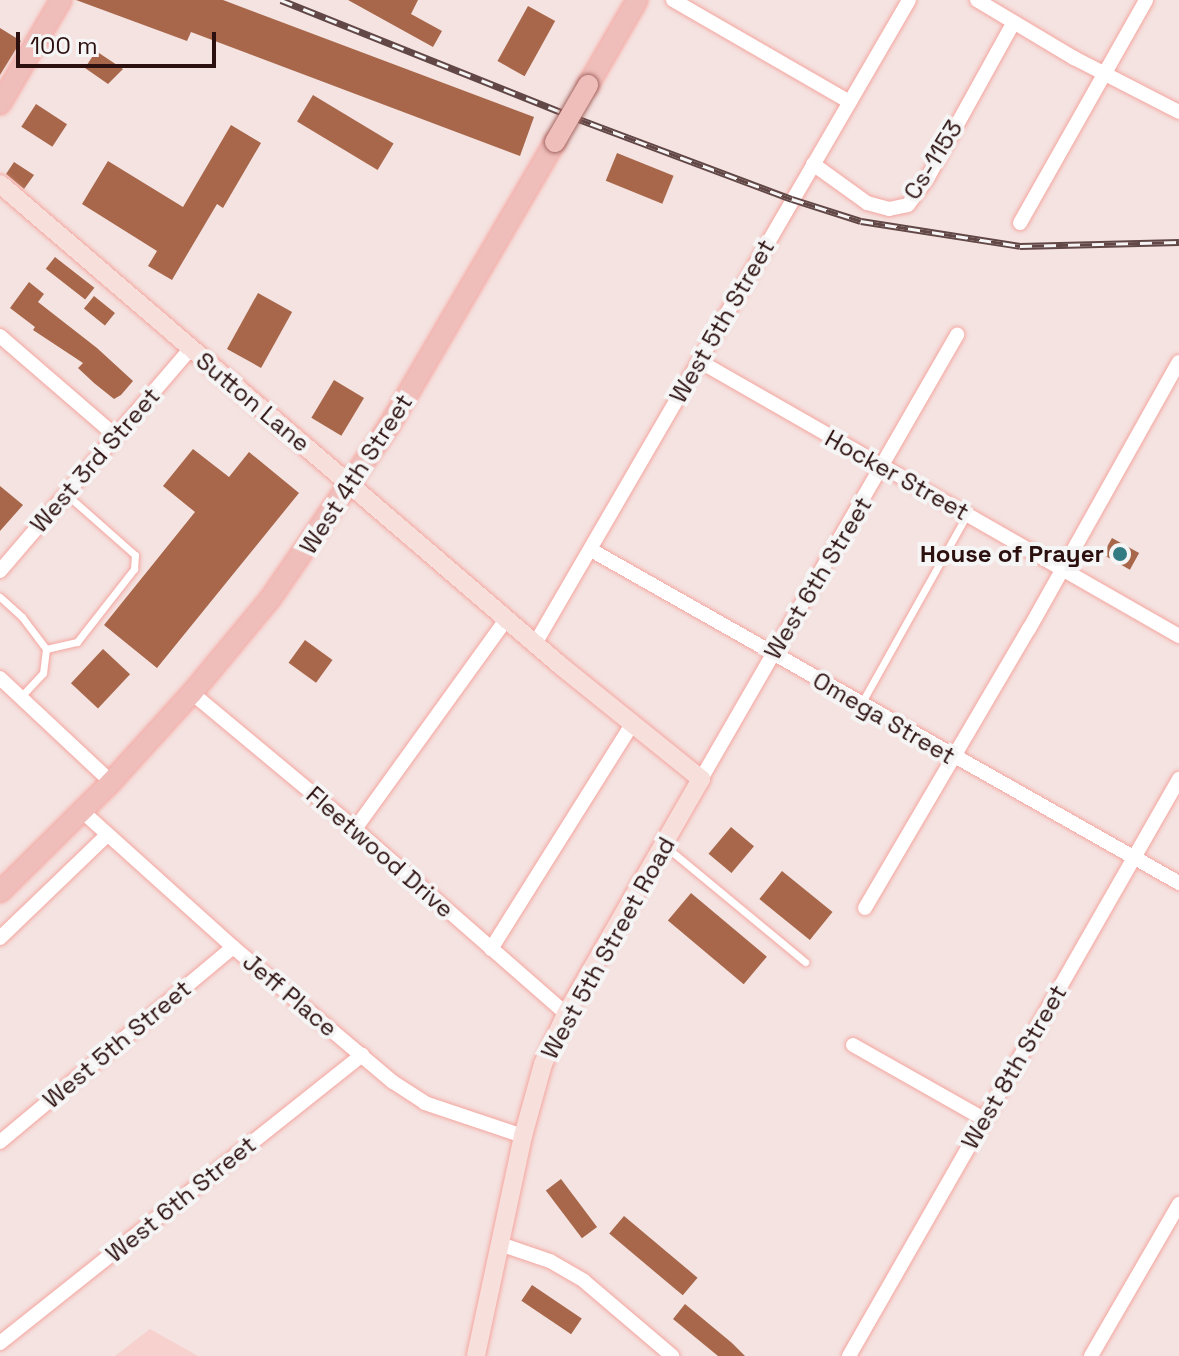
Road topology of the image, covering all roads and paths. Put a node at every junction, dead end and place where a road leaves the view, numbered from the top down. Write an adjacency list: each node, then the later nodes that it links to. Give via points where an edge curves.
1 (61, 0): 9 (main road)
2 (637, 0): 22 (main road, West 4th Street, bridge, via 441,341)
3 (673, 0): 10 (street)
4 (909, 0): 10 (street, West 5th Street)
5 (977, 0): 7 (street)
6 (1146, 0): 8 (street)
7 (1014, 22): 8 (street); 12 (street, Cs-1153, via 908,205 889,209 867,203)
8 (1103, 73): 11 (street); 14 (street)
9 (2, 97)
10 (850, 102): 12 (street, West 5th Street)
11 (1179, 112)
12 (813, 164): 18 (street, West 5th Street)
13 (0, 184): 17 (street, Sutton Lane)
14 (1020, 223)
15 (957, 335): 21 (street, West 6th Street)
16 (0, 336): 20 (street)
17 (190, 349): 20 (street, West 3rd Street); 22 (street, Sutton Lane)
18 (699, 361): 21 (street, Hocker Street); 25 (street, West 5th Street)
19 (1178, 366): 26 (street)
20 (116, 436): 23 (street, West 3rd Street)
21 (882, 467): 24 (street, Hocker Street); 33 (street, West 6th Street)
22 (351, 485): 29 (street, Sutton Lane); 35 (main road, West 4th Street, via 270,599)
23 (66, 494): 27 (street, West 3rd Street); 32 (lane, via 135,555 134,569 77,642)
24 (967, 514): 26 (street, Hocker Street); 37 (lane)
25 (591, 550): 31 (street, West 5th Street); 33 (street, Omega Street)
26 (1062, 568): 30 (street, Hocker Street); 39 (street)
27 (0, 571)
28 (0, 597): 32 (lane)
29 (507, 618): 31 (street, Sutton Lane); 44 (street)
30 (1179, 636)
31 (536, 642): 38 (street)
32 (46, 649): 36 (lane, via 43,673)
33 (773, 654): 37 (street, Omega Street); 40 (street, West 6th Street)
34 (0, 678): 36 (street)
35 (192, 693): 42 (main road, West 4th Street); 44 (street, Fleetwood Drive)
36 (21, 697): 42 (street)
37 (861, 705): 39 (street, Omega Street)
38 (632, 724): 40 (street); 53 (street)
39 (951, 757): 47 (street, Omega Street); 50 (street)
40 (701, 779): 46 (street, West 5th Street Road)
41 (1179, 779): 47 (street, West 8th Street)
42 (111, 782): 43 (main road, West 4th Street)
43 (83, 812): 45 (street, Jeff Place); 49 (main road, West 4th Street)
44 (355, 829): 53 (street, Fleetwood Drive)
45 (107, 835): 51 (street); 52 (street, Jeff Place)
46 (663, 845): 54 (lane); 55 (street, West 5th Street Road)
47 (1135, 857): 48 (street, Omega Street); 58 (street, West 8th Street)
48 (1179, 883)
49 (0, 892)
50 (865, 908)
51 (0, 938)
52 (233, 947): 57 (street, Jeff Place); 60 (street, West 5th Street)
53 (491, 949): 55 (street, Fleetwood Drive)
54 (805, 962)
55 (566, 1014): 59 (street, West 5th Street Road, via 543,1064)
56 (853, 1045): 58 (street)
57 (362, 1055): 59 (street, Jeff Place, via 425,1103); 63 (street, West 6th Street)
58 (984, 1119): 66 (street, West 8th Street)
59 (523, 1136): 62 (street, West 5th Street Road)
60 (0, 1142)
61 (1179, 1204): 67 (street)
62 (500, 1244): 64 (street, West 5th Street Road); 65 (street, via 550,1261 584,1281)
63 (0, 1343)
64 (476, 1356)
65 (672, 1356)
66 (849, 1356)
67 (1091, 1356)

